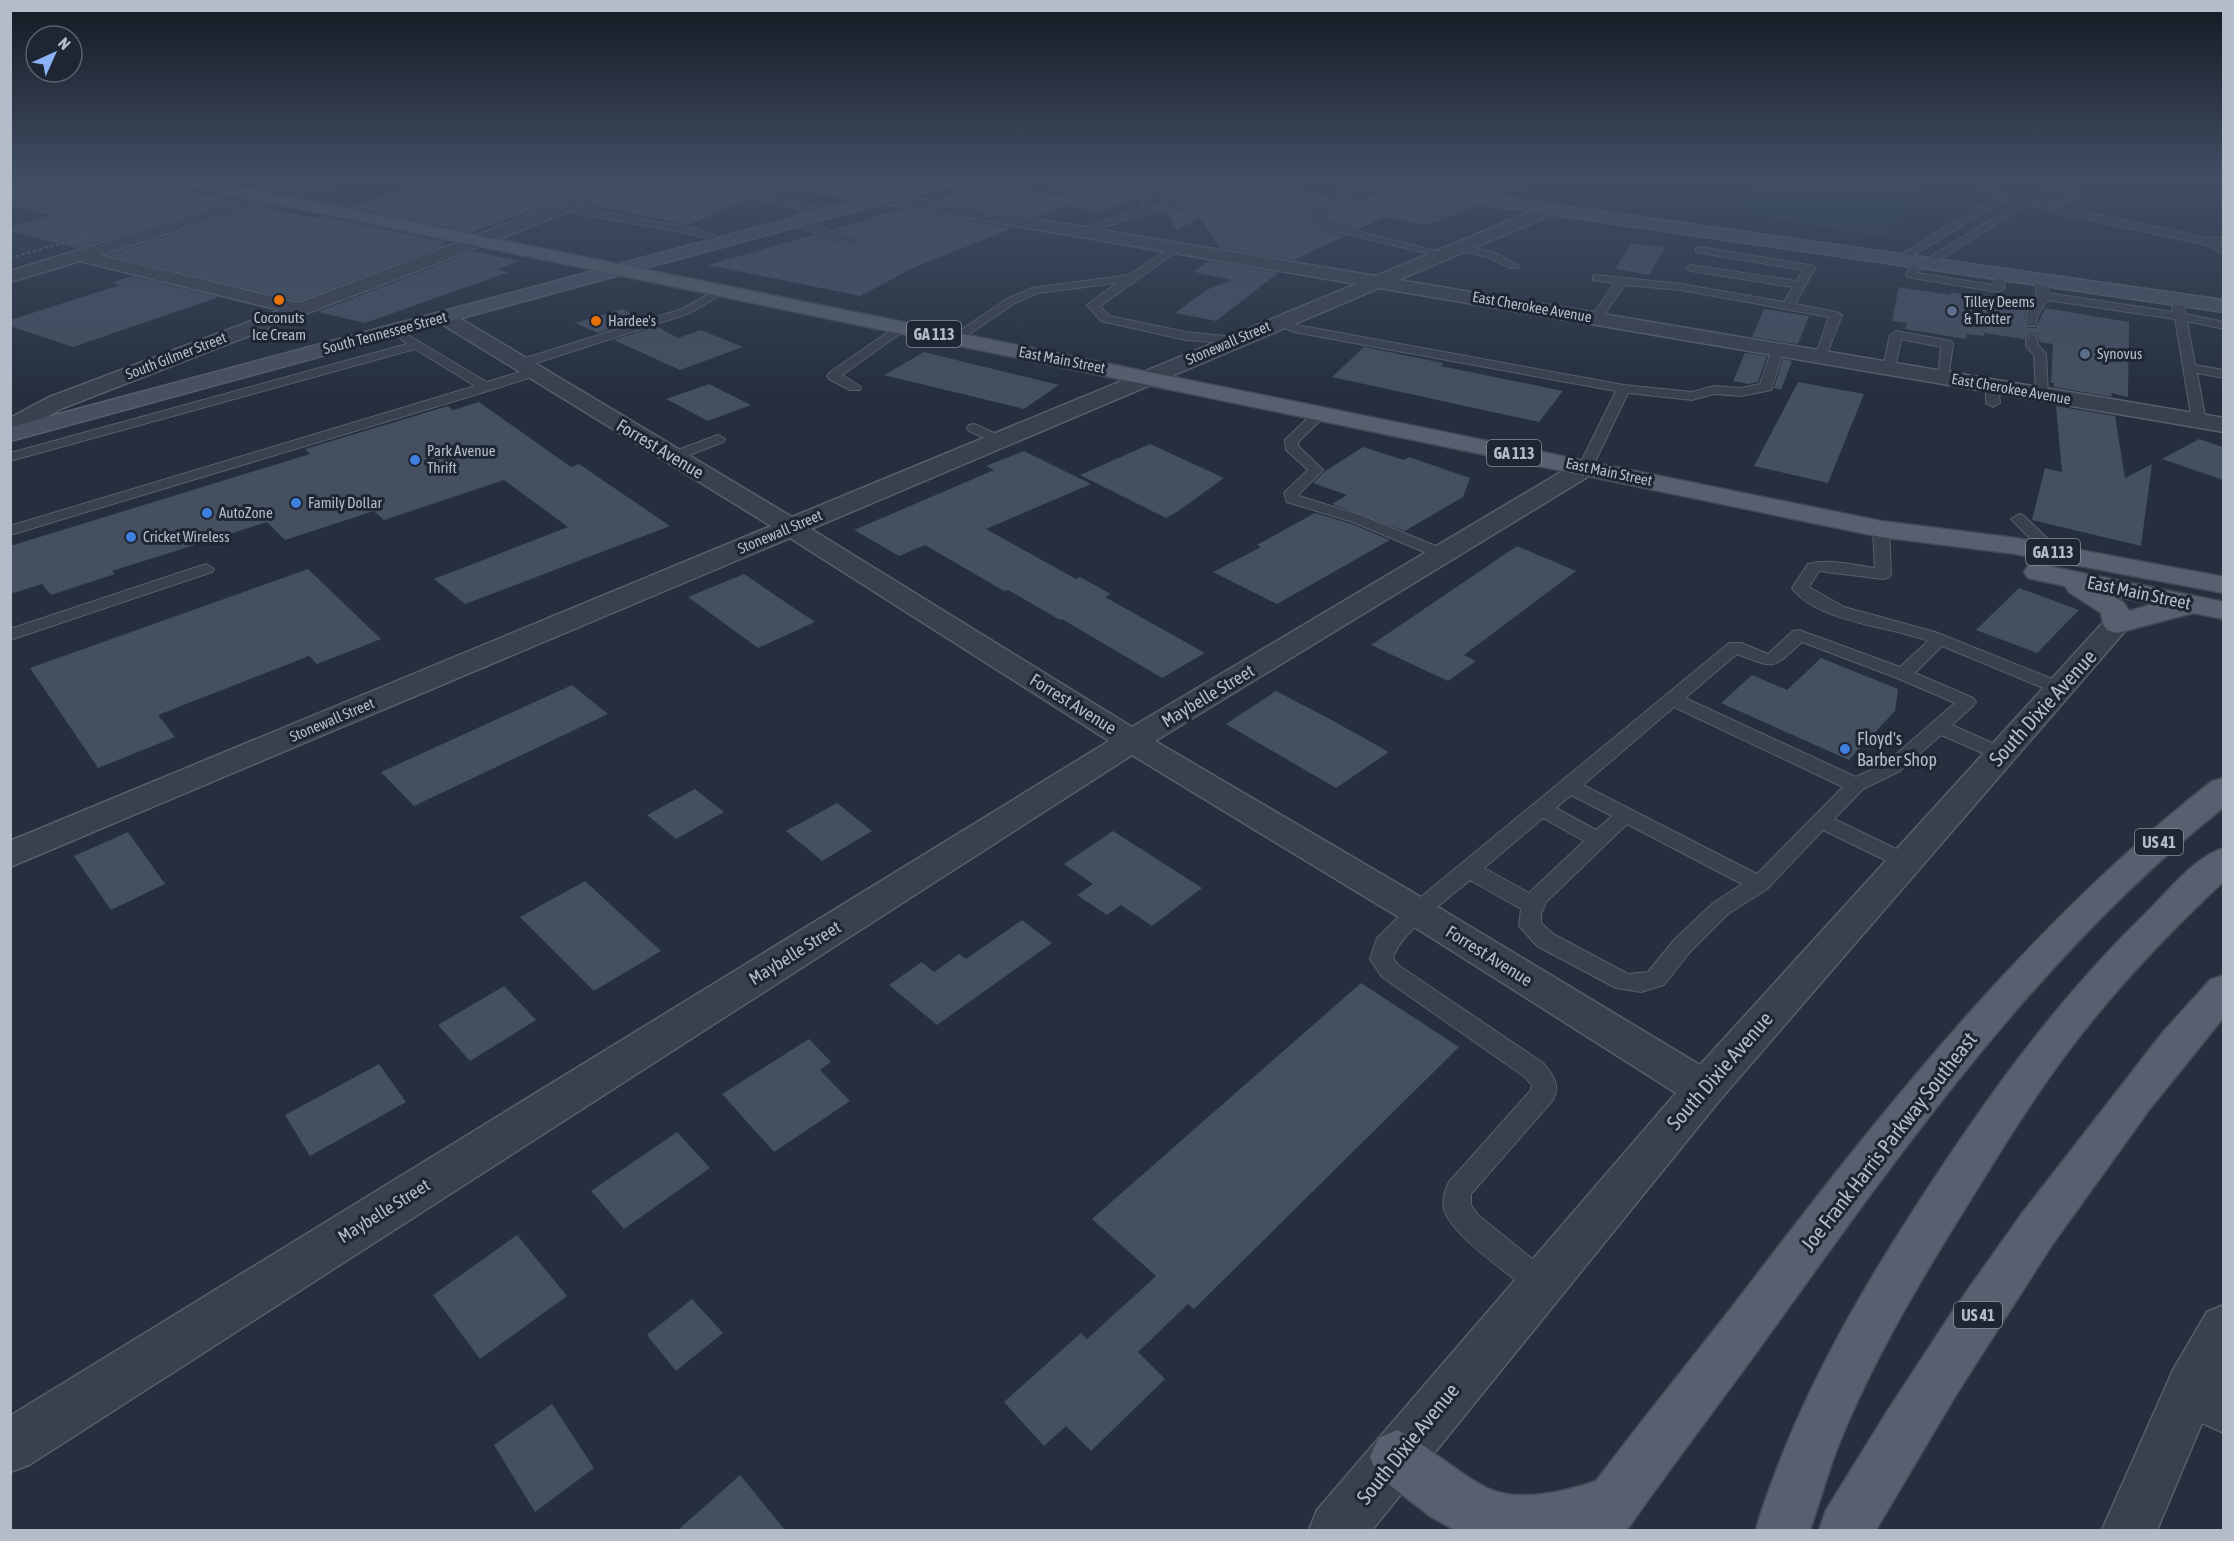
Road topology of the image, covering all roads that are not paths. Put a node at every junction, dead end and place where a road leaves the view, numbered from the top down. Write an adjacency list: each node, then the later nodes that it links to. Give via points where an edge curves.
1 (98, 251): 16 (street)
2 (452, 251): 33 (street, South Gilmer Street)
3 (533, 251): 20 (main road, East Main Street)
4 (693, 251): 20 (main road, South Tennessee Street)
5 (1171, 251): 22 (lane)
6 (1199, 251): 24 (street, East Cherokee Avenue)
7 (1423, 251): 15 (lane)
8 (1449, 251): 15 (street, Stonewall Street)
9 (1474, 251): 18 (lane)
10 (1700, 251): 19 (lane)
11 (1706, 251): 26 (lane, via 1810,268)
12 (1850, 251): 17 (main road)
13 (1929, 251): 17 (lane)
14 (1934, 251): 17 (lane)
15 (1439, 255): 24 (street, Stonewall Street)
16 (82, 256): 21 (street); 33 (street)
17 (1917, 260): 28 (main road, via 2001,273)
18 (1514, 266)
19 (1691, 268): 26 (lane); 27 (lane)
20 (620, 269): 29 (main road, East Main Street / GA 113); 34 (main road, South Tennessee Street)
21 (10, 277)
22 (1133, 278): 41 (lane, via 1036,290 1011,300); 43 (lane, via 1093,306 1105,319 1186,336)
23 (1597, 278): 25 (lane)
24 (1377, 281): 35 (street, East Cherokee Avenue); 36 (street, Stonewall Street)
25 (1622, 281): 27 (lane); 35 (lane)
26 (1800, 285): 30 (lane)
27 (1681, 287): 30 (lane)
28 (2041, 287): 32 (main road); 37 (lane)
29 (720, 291): 39 (main road, East Main Street / GA 113); 47 (lane, via 686,311)
30 (1788, 306): 46 (lane, via 1836,315)
31 (2223, 306): 32 (main road)
32 (2178, 307): 38 (lane); 49 (lane)
33 (300, 309): 67 (street, South Gilmer Street, via 55,403)
34 (444, 317): 40 (main road, South Tennessee Street); 47 (street, Forrest Avenue)
35 (1596, 318): 45 (street, East Cherokee Avenue)
36 (1279, 322): 43 (street, Stonewall Street); 58 (lane)
37 (2031, 324)
38 (2223, 326)
39 (901, 327): 41 (main road, East Main Street / GA 113); 57 (lane, via 833,376)
40 (393, 330): 44 (lane); 50 (main road, South Tennessee Street)
41 (954, 338): 52 (main road, East Main Street / GA 113)
42 (2032, 339): 59 (lane, via 2032,346 2040,354)
43 (1234, 341): 52 (street, Stonewall Street)
44 (416, 345): 54 (lane); 56 (lane)
45 (1778, 349): 46 (street, East Cherokee Avenue); 58 (lane, via 1766,387 1741,392 1714,390 1692,396)
46 (1823, 349): 48 (street, East Cherokee Avenue)
47 (527, 368): 56 (lane); 72 (street, Forrest Avenue)
48 (1889, 368): 53 (street, East Cherokee Avenue); 53 (lane, via 1896,335 1916,338 1947,344)
49 (2189, 368): 51 (lane); 63 (lane)
50 (251, 369): 54 (lane); 55 (main road, South Tennessee Street)
51 (2223, 374)
52 (1147, 377): 62 (main road, East Main Street / GA 113); 69 (street, Stonewall Street)
53 (1944, 377): 59 (street, East Cherokee Avenue, via 1992,394)
54 (270, 385): 60 (lane)
55 (189, 386): 60 (lane); 61 (main road, South Tennessee Street)
56 (486, 387): 77 (lane)
57 (855, 387)
58 (1624, 389): 73 (lane)
59 (2042, 394): 63 (street, East Cherokee Avenue)
60 (208, 402): 64 (lane)
61 (112, 406): 64 (lane); 67 (main road, South Tennessee Street)
62 (1321, 413): 73 (main road, East Main Street / GA 113); 78 (lane, via 1292,440 1291,447 1316,470 1291,493 1292,499 1358,519)
63 (2199, 421): 65 (street, East Cherokee Avenue)
64 (126, 425): 70 (lane)
65 (2223, 425)
66 (974, 428): 69 (lane)
67 (11, 432): 70 (lane)
68 (718, 440): 72 (lane)
69 (998, 440): 75 (street, Stonewall Street)
70 (27, 452): 71 (lane)
71 (10, 456)
72 (672, 457): 75 (street, Forrest Avenue)
73 (1585, 468): 76 (main road, East Main Street / GA 113); 78 (street, Maybelle Street)
74 (2019, 519): 79 (lane)
75 (791, 527): 92 (street, Forrest Avenue); 101 (street, Stonewall Street)
76 (1881, 529): 79 (main road, East Main Street / GA 113, via 1944,552); 87 (lane, via 1882,574 1814,567 1800,588 1812,599 1857,617)
77 (10, 531)
78 (1442, 554): 92 (street, Maybelle Street)
79 (2054, 564): 82 (main road, East Main Street / GA 113); 84 (main road, East Main Street / GA 113); 85 (main road, via 2107,602 2114,609)
80 (206, 569): 86 (lane)
81 (2223, 570): 82 (main road)
82 (2187, 577): 83 (main road, East Main Street / GA 113)
83 (2223, 585)
84 (2217, 611): 85 (main road, via 2153,613)
85 (2117, 624): 89 (street, South Dixie Avenue)
86 (10, 635)
87 (1939, 640): 88 (lane); 89 (lane)
88 (1903, 674): 90 (lane, via 1799,635 1771,661 1736,647); 91 (lane, via 1968,702)
89 (2059, 688): 93 (street, South Dixie Avenue)
90 (1672, 699): 94 (lane); 95 (lane)
91 (1940, 727): 93 (lane); 94 (lane, via 1893,767)
92 (1132, 741): 107 (street, Forrest Avenue); 113 (street, Maybelle Street)
93 (2001, 754): 103 (street, South Dixie Avenue)
94 (1857, 784): 99 (lane)
95 (1568, 785): 97 (lane); 98 (lane)
96 (2223, 789): 115 (main road, Joe Frank Harris Parkway Southeast / US 41, via 2159,841 2098,900 2035,964 1961,1049 1837,1204)
97 (1540, 808): 100 (lane); 104 (lane)
98 (1625, 815): 100 (lane); 105 (lane)
99 (1821, 821): 103 (lane); 105 (lane)
100 (1598, 840): 106 (lane, via 1537,898)
101 (10, 855)
102 (2223, 860): 117 (main road, via 2094,991 2049,1046 1979,1149 1860,1341 1819,1426)
103 (1904, 861): 109 (street, South Dixie Avenue)
104 (1468, 869): 106 (lane); 107 (lane)
105 (1760, 884): 106 (lane, via 1720,909 1682,946 1656,979 1641,983 1624,982 1545,939 1530,926)
106 (1534, 906)
107 (1418, 912): 109 (street, Forrest Avenue); 110 (lane, via 1385,944 1381,959 1390,971 1534,1070 1544,1082 1544,1093 1458,1190 1457,1208 1469,1225)
108 (2223, 990): 118 (main road, US 41, via 2174,1046 2055,1201 1903,1431)
109 (1704, 1089): 110 (street, South Dixie Avenue)
110 (1541, 1283): 114 (street, South Dixie Avenue)
111 (2223, 1328): 112 (street)
112 (2207, 1398): 119 (street)
113 (10, 1446)
114 (1397, 1456): 115 (main road, via 1460,1506 1503,1524 1545,1525 1581,1515); 116 (street, South Dixie Avenue)
115 (1604, 1516)
116 (1337, 1530)
117 (1783, 1530)
118 (1846, 1530)
119 (2129, 1530)

